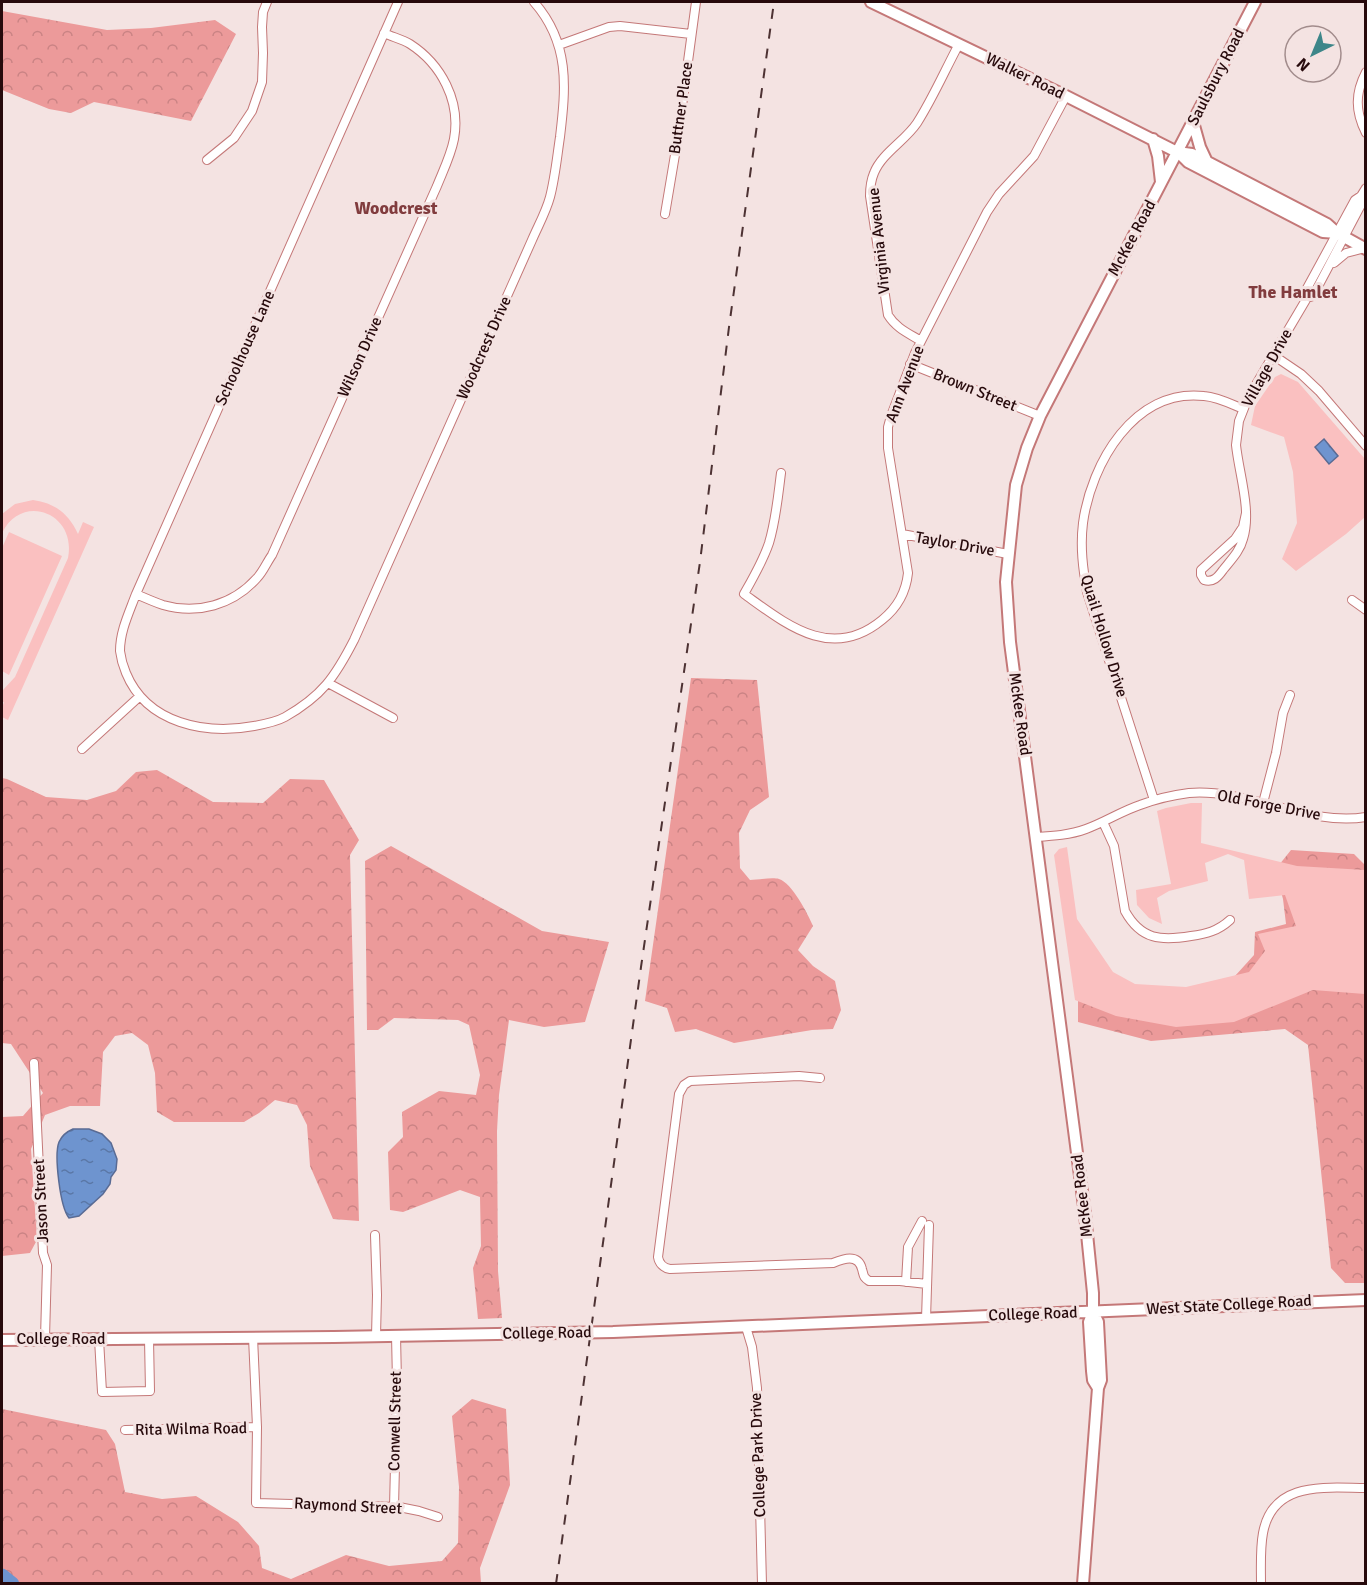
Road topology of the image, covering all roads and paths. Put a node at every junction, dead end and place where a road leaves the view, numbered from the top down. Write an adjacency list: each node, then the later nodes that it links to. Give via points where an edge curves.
1 (267, 2): 17 (street, via 262,27 262,82 252,111 234,138)
2 (398, 2): 7 (street, Schoolhouse Lane)
3 (534, 2): 10 (street, Woodcrest Drive)
4 (696, 2): 8 (street, Buttner Place)
5 (871, 2): 9 (street, Walker Road)
6 (1255, 2): 13 (street, Saulsbury Road)
7 (384, 33): 36 (street, Schoolhouse Lane); 36 (street, Wilson Drive, via 409,44 434,65 452,96 454,136 437,186 272,555 258,578 232,598 203,608 163,605)
8 (691, 34): 10 (street, via 620,26); 21 (street, Buttner Place)
9 (959, 44): 12 (street, Walker Road); 26 (street, Virginia Avenue, via 924,111 908,135 878,165 871,184 888,315 898,327)
10 (559, 45): 39 (street, Woodcrest Drive, via 565,98 549,199 354,640)
11 (1365, 72): 14 (street, via 1356,103)
12 (1066, 96): 15 (street, Walker Road); 26 (street, Ann Avenue, via 1034,156 987,212)
13 (1193, 122): 16 (street, Saulsbury Road); 18 (street)
14 (1365, 133)
15 (1153, 139): 16 (street, Walker Road); 19 (street)
16 (1178, 152): 18 (street, Walker Road); 19 (street, McKee Road); 22 (street, Walker Road, via 1188,162 1323,232)
17 (207, 160)
18 (1207, 162): 22 (street, Walker Road, via 1327,224)
19 (1161, 182): 30 (street, McKee Road)
20 (1365, 188): 22 (street, via 1355,200)
21 (665, 214)
22 (1341, 236): 23 (street, Walker Road); 24 (street, Village Drive); 25 (street, Village Drive, via 1305,292)
23 (1365, 248): 24 (street, via 1346,253)
24 (1329, 268): 25 (street, Village Drive, via 1313,296)
25 (1307, 298): 27 (street, Village Drive)
26 (921, 341): 28 (street, Ann Avenue)
27 (1273, 355): 29 (street, Village Drive); 31 (street, via 1319,391)
28 (910, 364): 30 (street, Brown Street); 34 (street, Ann Avenue, via 887,437)
29 (1243, 409): 33 (street, Village Drive, via 1236,445); 44 (street, Quail Hollow Drive, via 1194,395 1171,398 1146,410 1134,419 1105,458 1087,505 1082,549 1087,592)
30 (1040, 416): 35 (street, McKee Road, via 1016,485)
31 (1365, 446)
32 (781, 473): 34 (street, Ann Avenue, via 768,545 744,594 788,625 808,634 840,638 862,633 885,618 905,591 908,573)
33 (1246, 513): 33 (street, Village Drive, via 1235,540 1201,570 1204,580 1215,579 1235,556 1244,537)
34 (902, 534): 35 (street, Taylor Drive)
35 (1008, 554): 48 (street, McKee Road, via 1010,642)
36 (136, 594): 41 (street, Schoolhouse Lane, via 122,631 120,652 130,683)
37 (1352, 600): 38 (street)
38 (1365, 610)
39 (328, 683): 41 (street, Woodcrest Drive, via 314,698 283,718 240,729 203,729 173,720); 42 (street)
40 (1290, 695): 45 (street)
41 (140, 696): 43 (street)
42 (393, 718)
43 (82, 749)
44 (1154, 800): 45 (street, Old Forge Drive, via 1205,793); 47 (street, Old Forge Drive)
45 (1263, 803): 46 (street, Old Forge Drive, via 1341,819)
46 (1365, 817)
47 (1103, 822): 48 (street, Old Forge Drive, via 1075,832); 49 (street, via 1114,846 1125,910 1135,926 1161,939 1171,939 1210,933)
48 (1036, 837): 56 (street, McKee Road, via 1085,1214)
49 (1230, 920)
50 (34, 1063): 62 (street, Jason Street, via 43,1253 47,1265)
51 (820, 1078): 53 (street, via 690,1081 684,1085 679,1094 659,1262 670,1269 832,1263 853,1258 862,1267 866,1280)
52 (375, 1235): 60 (street)
53 (906, 1282): 54 (street); 54 (street, via 908,1247 925,1223)
54 (927, 1284): 57 (street)
55 (1365, 1300): 56 (street, West State College Road)
56 (1093, 1312): 57 (street, College Road); 72 (street, McKee Road, via 1089,1322 1092,1371 1098,1388)
57 (926, 1319): 58 (street, College Road)
58 (746, 1327): 59 (street, College Road); 71 (street, College Park Drive, via 757,1388)
59 (396, 1335): 60 (street, College Road); 69 (street, Conwell Street)
60 (376, 1336): 61 (street, College Road)
61 (253, 1337): 64 (street, College Road); 66 (street)
62 (45, 1338): 63 (street, College Road); 65 (street, College Road)
63 (99, 1339): 64 (street, College Road); 64 (street, via 102,1392 150,1391)
64 (149, 1339)
65 (2, 1340)
66 (257, 1427): 67 (street, Rita Wilma Road); 69 (street, Raymond Street, via 256,1503)
67 (125, 1430)
68 (1365, 1488): 73 (street, via 1307,1489 1278,1504 1263,1530)
69 (394, 1507): 70 (street, Raymond Street)
70 (438, 1517)
71 (762, 1584)
72 (1083, 1584)
73 (1261, 1584)

